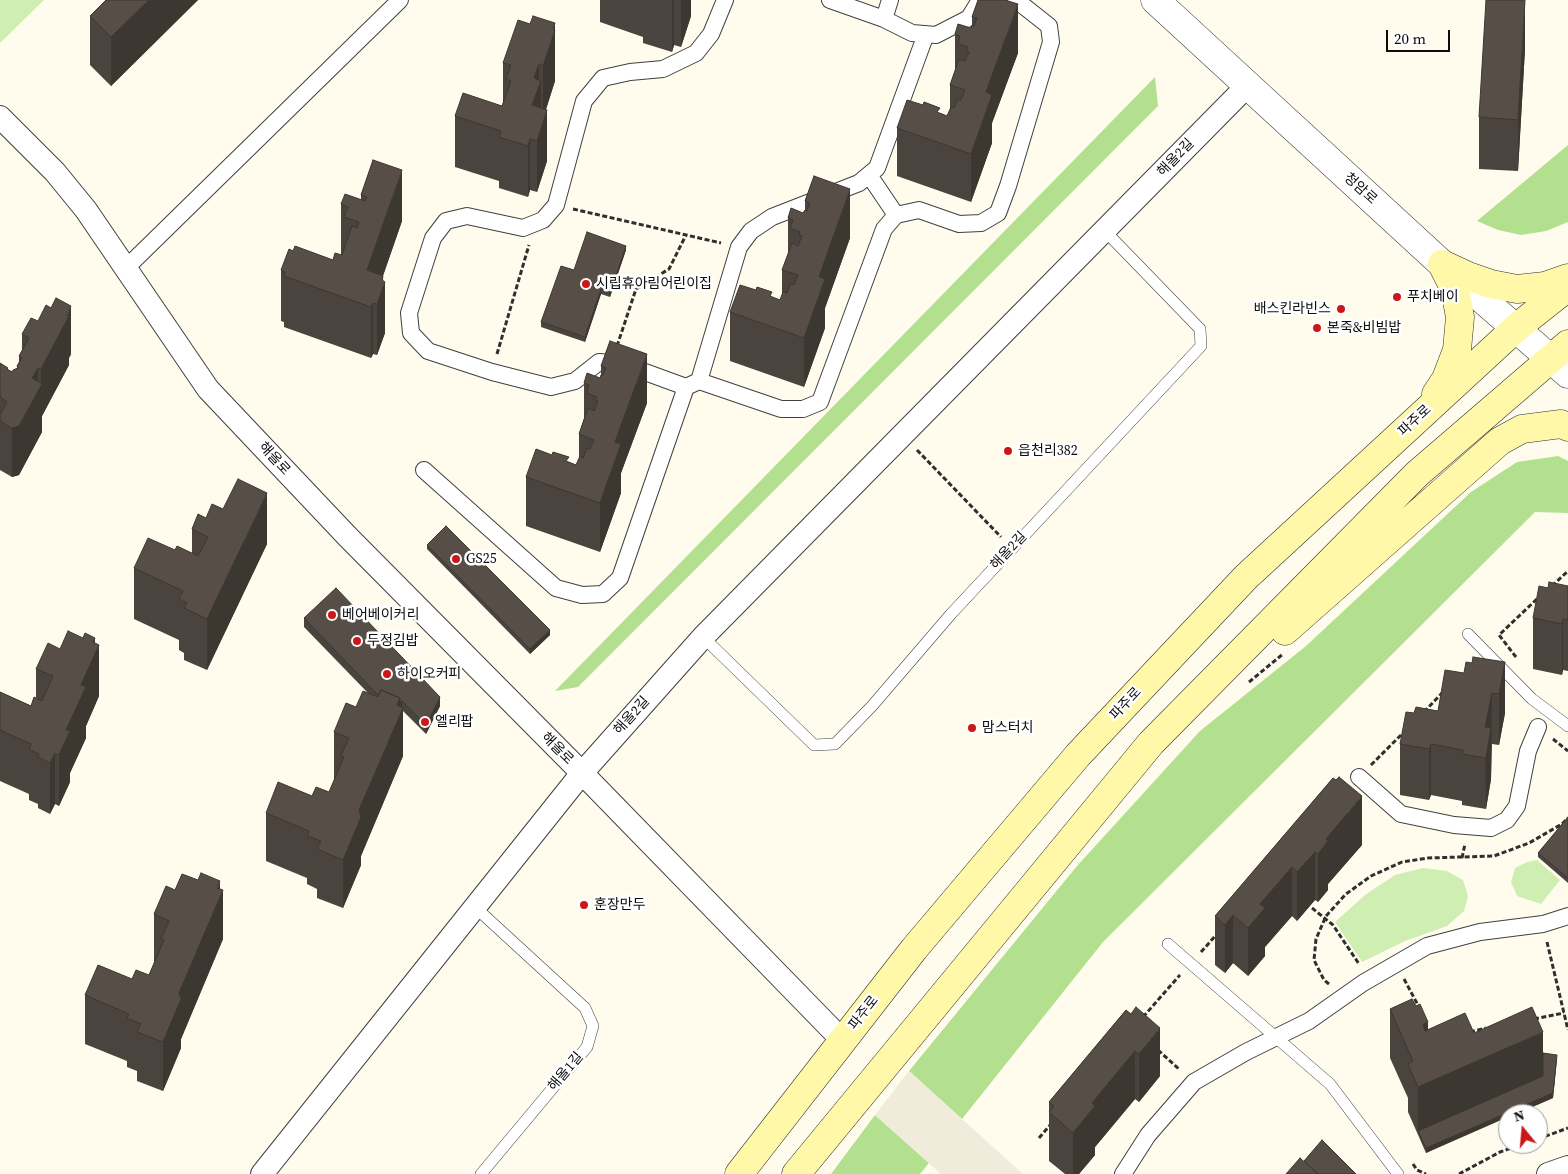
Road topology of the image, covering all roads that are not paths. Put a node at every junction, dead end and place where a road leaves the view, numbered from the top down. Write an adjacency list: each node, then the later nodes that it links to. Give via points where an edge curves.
1 (400, 0): 16 (street)
2 (725, 0): 21 (street, via 711,34 696,53 663,69 603,78 584,101 556,205 544,220 523,228 467,216 446,221 433,238 409,314 412,333 428,352 492,372 550,386 575,381 599,362 623,364)
3 (830, 0): 8 (street)
4 (890, 0): 8 (street)
5 (980, 0): 9 (street, via 969,18 936,35)
6 (1016, 0): 13 (street, via 1049,26 1051,42 998,213 981,223 959,224 919,210)
7 (1155, 0): 10 (street, 청암로)
8 (884, 19): 9 (street, via 912,33)
9 (926, 34): 12 (street, via 877,168)
10 (1247, 86): 14 (street, 해올2길); 15 (street, 청암로)
11 (0, 117): 16 (street, 해올로, via 55,172 86,210)
12 (869, 175): 13 (street); 21 (street, via 858,183 772,217 751,231 739,247)
13 (896, 215): 21 (street, via 884,229 820,402 803,409 781,409)
14 (1104, 231): 26 (street, 해올2길); 26 (lane, 해올2길, via 1200,329 1201,346 951,614 835,744 814,744)
15 (1442, 264): 17 (main road, via 1491,284 1517,289 1545,286); 19 (street, 청암로); 22 (main road, via 1455,290 1460,317 1457,350 1446,379)
16 (125, 269): 30 (street, 해올로, via 208,390 347,536)
17 (1568, 278)
18 (1568, 287): 19 (main road, 파주로)
19 (1516, 328): 20 (street, 청암로); 22 (main road, 파주로)
20 (1562, 359): 27 (main road, via 1417,474)
21 (692, 384): 24 (street, via 620,578 603,594 582,595 556,588)
22 (1421, 416): 36 (main road, 파주로, via 1246,577 1078,755 914,949)
23 (1568, 426): 27 (main road, via 1522,429 1500,441)
24 (424, 470)
25 (1468, 634): 28 (lane, via 1532,700)
26 (703, 637): 30 (street, 해올2길)
27 (1232, 680): 41 (main road, via 1151,743)
28 (1568, 726)
29 (1538, 727): 31 (street, via 1528,751 1518,806 1507,820 1492,828 1454,826 1401,814)
30 (582, 773): 32 (street); 36 (street, 해올로)
31 (1359, 777)
32 (476, 908): 38 (street); 39 (lane, 해올1길, via 585,1008 593,1026 587,1047)
33 (1568, 916): 35 (street, via 1543,924 1480,932 1427,946 1368,979 1309,1021)
34 (1168, 944): 35 (lane)
35 (1276, 1038): 42 (street, via 1194,1082 1148,1135); 43 (lane, via 1330,1084)
36 (843, 1041): 40 (main road, 파주로)
37 (1568, 1168): 44 (street)
38 (262, 1174)
39 (481, 1174)
40 (739, 1174)
41 (796, 1174)
42 (1123, 1174)
43 (1398, 1174)
44 (1548, 1174)

